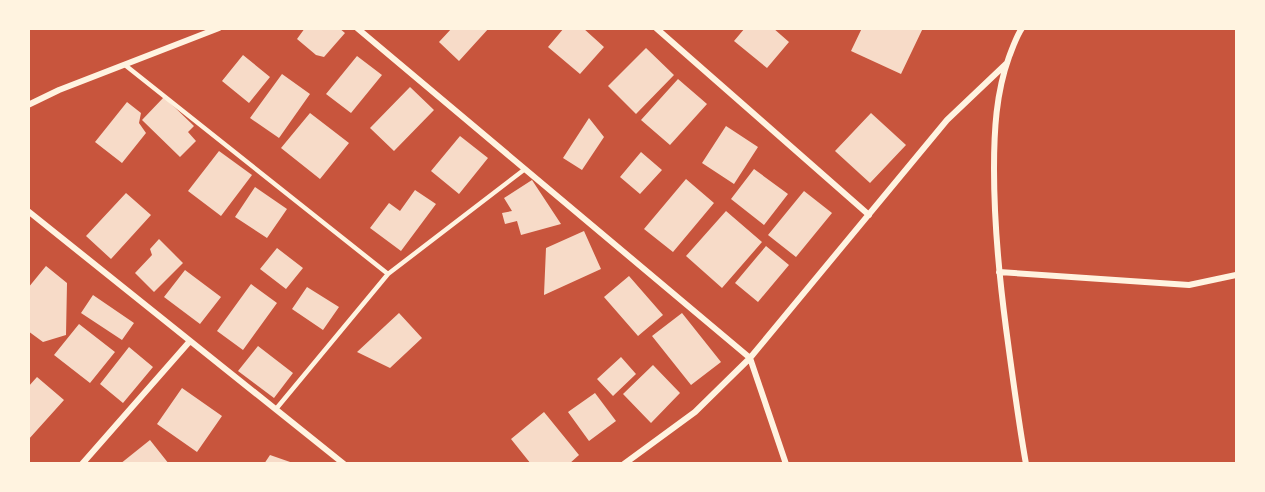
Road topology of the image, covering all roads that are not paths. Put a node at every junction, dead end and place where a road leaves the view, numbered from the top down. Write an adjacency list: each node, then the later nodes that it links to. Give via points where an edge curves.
1 (219, 28): 6 (street)
2 (357, 28): 8 (street)
3 (656, 28): 10 (street)
4 (1022, 28): 5 (street)
5 (1007, 63): 10 (street, via 947,120); 11 (street, via 996,123 994,207)
6 (125, 65): 7 (street); 12 (lane)
7 (28, 105)
8 (525, 169): 12 (lane); 17 (street)
9 (28, 211): 16 (street)
10 (869, 215): 17 (street)
11 (999, 272): 14 (street, via 1189,285); 23 (street)
12 (388, 274): 18 (lane)
13 (1236, 275): 14 (street)
14 (1228, 277): 15 (street)
15 (1236, 281)
16 (190, 341): 18 (street); 19 (street)
17 (750, 358): 21 (street, via 695,412); 22 (street)
18 (276, 409): 20 (street)
19 (82, 464)
20 (344, 464)
21 (624, 464)
22 (786, 464)
23 (1026, 464)

